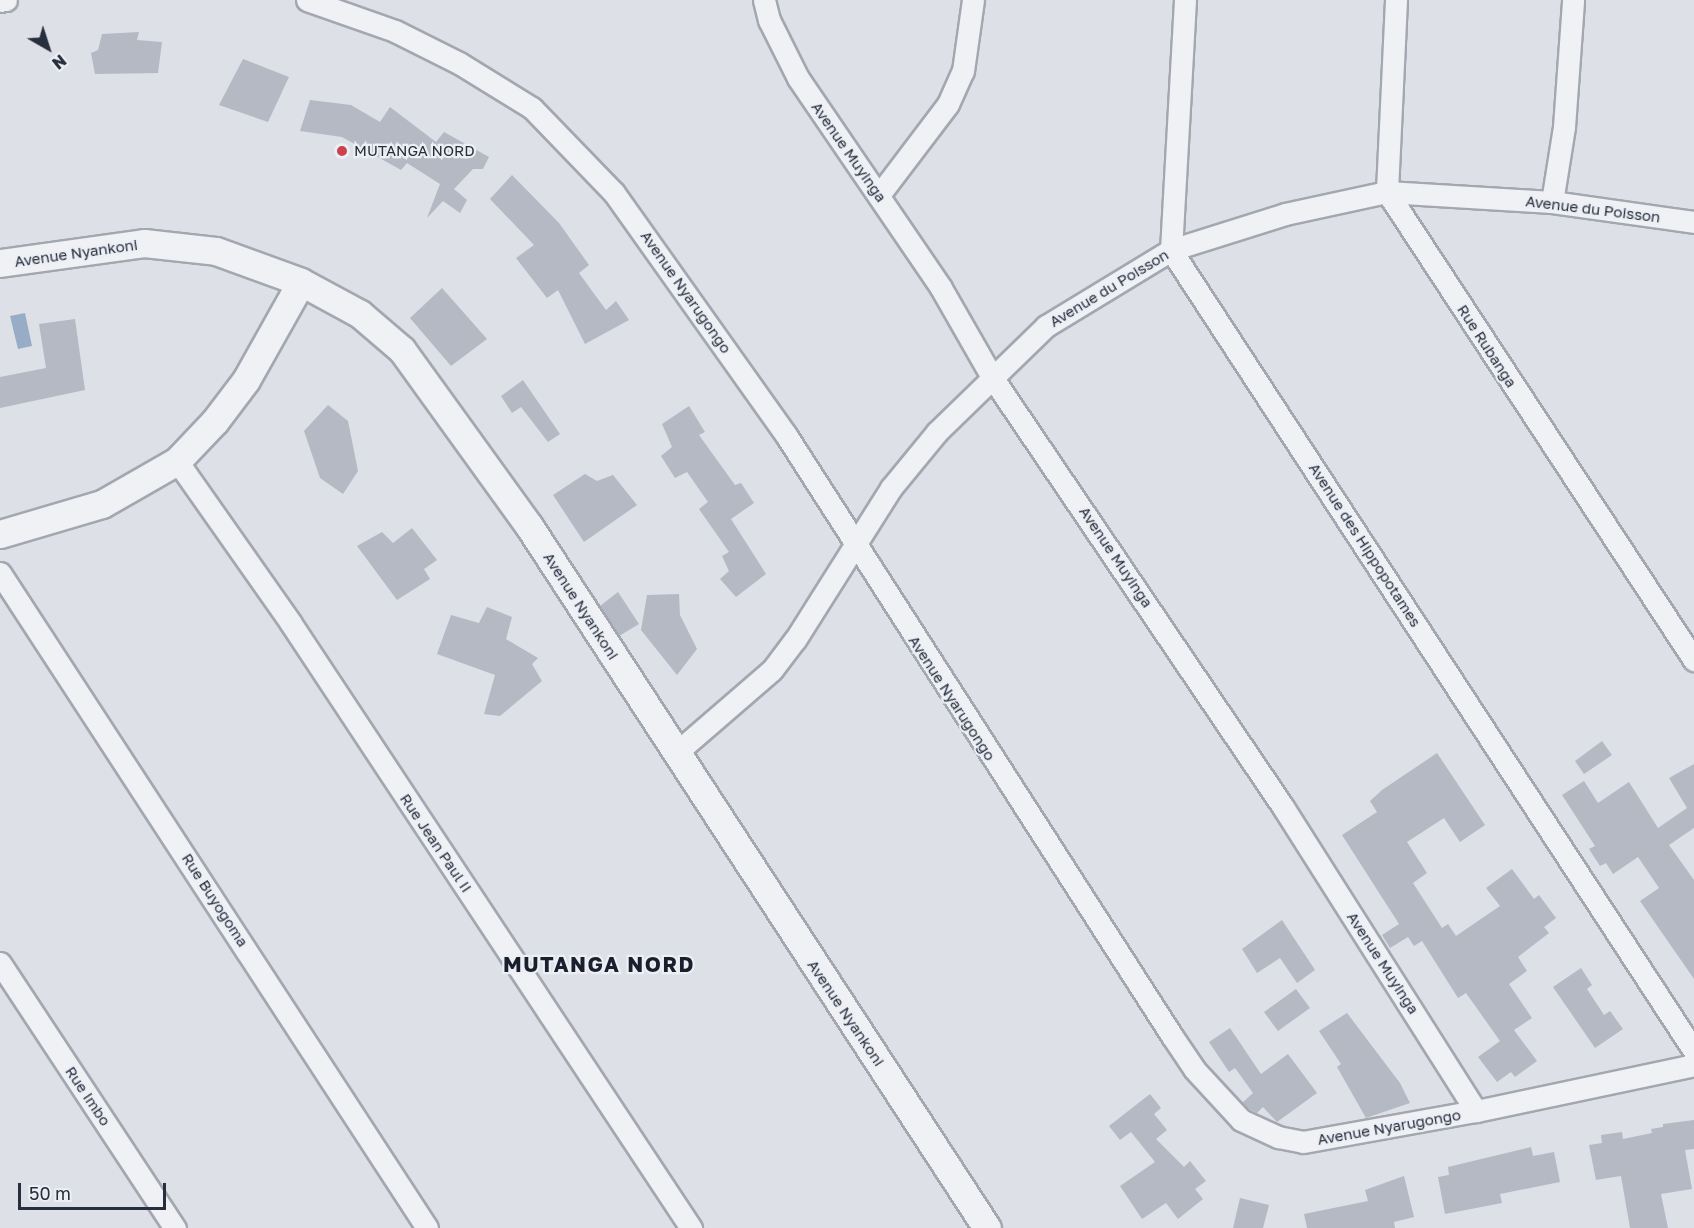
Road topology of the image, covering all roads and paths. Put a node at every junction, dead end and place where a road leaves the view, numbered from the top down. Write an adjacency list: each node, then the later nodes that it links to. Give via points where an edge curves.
1 (6, 0): 8 (street)
2 (307, 0): 9 (street, Avenue Nyarugongo)
3 (764, 0): 11 (street, Avenue Muyinga, via 769,20 798,78)
4 (972, 0): 11 (street, via 963,71 948,104)
5 (1185, 0): 14 (street, via 1174,139)
6 (1396, 0): 10 (street)
7 (1573, 0): 12 (street, via 1564,127)
8 (0, 1)
9 (342, 5): 20 (street, Avenue Nyarugongo, via 459,63 532,108 614,193 786,435)
10 (1387, 192): 12 (street, Avenue du Poisson); 14 (street, Avenue du Poisson, via 1285,214); 22 (street, Rue Rubanga)
11 (879, 195): 17 (street, Avenue Muyinga, via 941,288)
12 (1552, 202): 13 (street, Avenue du Poisson)
13 (1694, 222)
14 (1171, 250): 17 (street, Avenue du Poisson, via 1046,326); 25 (street, Avenue des Hippopotames)
15 (0, 263): 16 (street, Avenue Nyankoni, via 144,243 216,252)
16 (301, 282): 18 (street, via 246,380); 23 (street, Avenue Nyankoni, via 360,314 402,350 529,526)
17 (992, 377): 20 (street, Avenue du Poisson, via 937,432 891,488); 27 (street, Avenue Muyinga, via 1270,787)
18 (177, 461): 19 (street, via 102,504); 31 (street, Rue Jean Paul II, via 290,622)
19 (0, 534)
20 (854, 544): 23 (street, Avenue du Poisson, via 772,670); 27 (street, Avenue Nyarugongo, via 1172,1036 1217,1096 1241,1120 1278,1137 1303,1142)
21 (0, 573): 30 (street, Rue Buyogoma)
22 (1694, 660)
23 (677, 752): 28 (street, Avenue Nyankoni)
24 (0, 963): 29 (street, Rue Imbo)
25 (1694, 1051)
26 (1694, 1065): 27 (street, Avenue Nyarugongo)
27 (1476, 1111)
28 (982, 1226)
29 (176, 1228)
30 (427, 1228)
31 (691, 1228)

